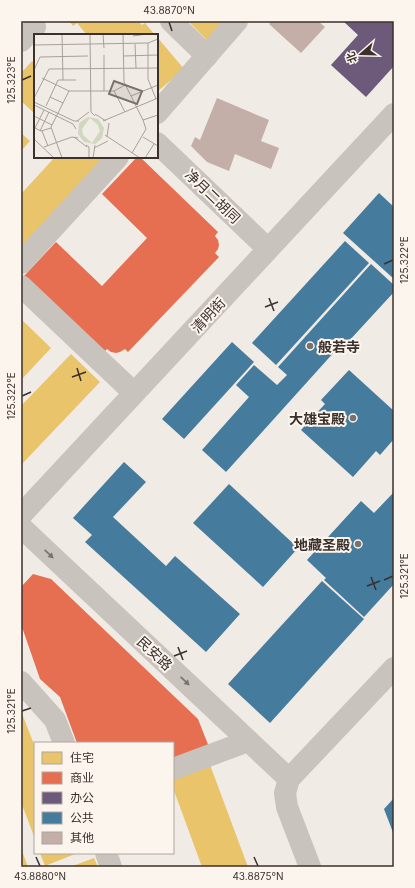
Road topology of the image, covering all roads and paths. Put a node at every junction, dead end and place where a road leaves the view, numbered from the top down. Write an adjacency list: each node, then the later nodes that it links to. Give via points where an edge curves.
1 (171, 21): 3 (street)
2 (237, 21): 3 (street)
3 (207, 56): 4 (street)
4 (158, 112)
5 (394, 114): 8 (street, 清明街)
6 (158, 144): 8 (street, 净月二胡同)
7 (117, 158): 9 (street)
8 (268, 249): 11 (street, 清明街)
9 (21, 263)
10 (21, 286): 11 (street)
11 (134, 393): 12 (street, 清明街)
12 (21, 515)
13 (21, 527): 16 (street, 民安路, one-way to 16)
14 (394, 668): 19 (street)
15 (21, 682): 17 (street, via 55,720)
16 (248, 740): 18 (street); 19 (street, 民安路)
17 (64, 742)
18 (174, 769)
19 (290, 779): 22 (street, via 285,793 287,807)
20 (106, 854): 21 (street)
21 (111, 867)
22 (310, 867)

